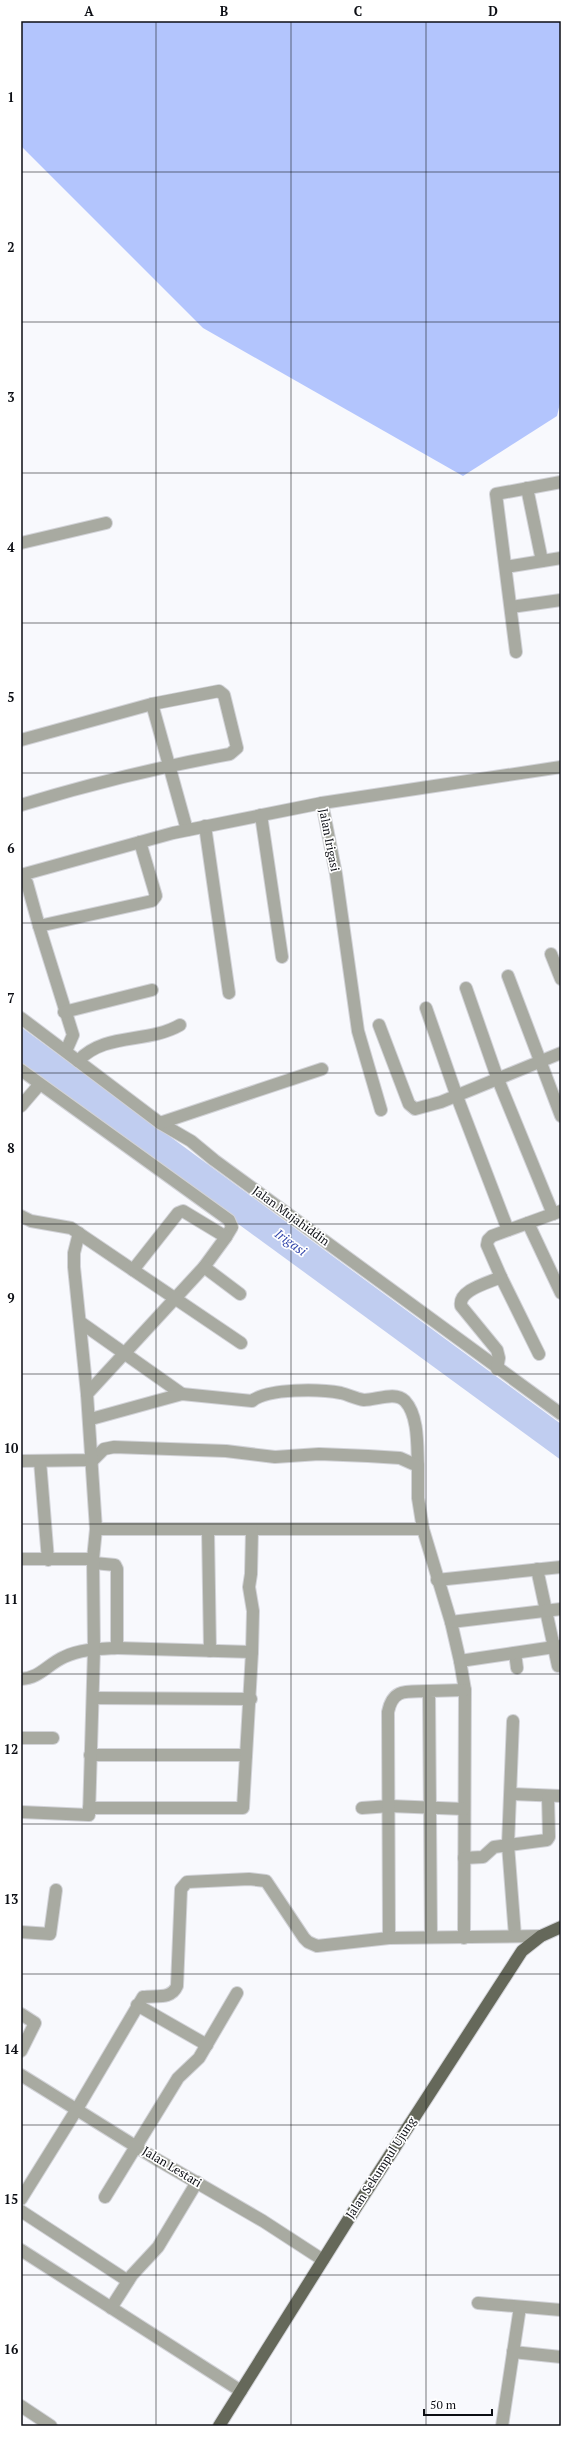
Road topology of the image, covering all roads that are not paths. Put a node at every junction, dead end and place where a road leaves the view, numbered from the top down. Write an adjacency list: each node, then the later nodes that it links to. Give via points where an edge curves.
1 (561, 482): 2 (street)
2 (527, 488): 6 (street); 7 (street, via 496,494)
3 (106, 523): 4 (street)
4 (21, 543)
5 (561, 558): 6 (street)
6 (542, 561): 7 (street)
7 (506, 566): 9 (street)
8 (561, 600): 9 (street)
9 (510, 607): 10 (street)
10 (516, 652)
11 (152, 704): 12 (street); 13 (street); 13 (street, via 215,691 224,695 237,744 236,750 230,754)
12 (21, 740)
13 (169, 765): 16 (street); 19 (street)
14 (561, 766): 15 (street)
15 (322, 803): 17 (street, Jalan Irigasi); 45 (street, Jalan Irigasi, via 336,874 358,1032)
16 (21, 805)
17 (261, 815): 18 (street, Jalan Irigasi); 24 (street)
18 (205, 826): 19 (street, Jalan Irigasi); 29 (street)
19 (187, 830): 20 (street, Jalan Irigasi)
20 (140, 842): 21 (street, Jalan Irigasi); 22 (street, via 156,900)
21 (21, 877): 22 (street, via 27,883)
22 (39, 926): 31 (street)
23 (551, 954): 26 (street)
24 (282, 957)
25 (508, 976): 38 (street)
26 (561, 979)
27 (466, 988): 41 (street)
28 (152, 990): 31 (street)
29 (229, 993)
30 (426, 1008): 43 (street)
31 (64, 1012): 35 (street, via 73,1035)
32 (21, 1018): 35 (street, Jalan Mujahiddin)
33 (180, 1024): 37 (street, via 166,1033 94,1048)
34 (379, 1025): 43 (street, via 411,1107 423,1108)
35 (66, 1051): 37 (street, Jalan Mujahiddin)
36 (561, 1053): 38 (street)
37 (78, 1061): 47 (street, Jalan Mujahiddin)
38 (539, 1062): 41 (street); 46 (street)
39 (322, 1069): 47 (street)
40 (21, 1070): 42 (street)
41 (498, 1077): 43 (street); 48 (street)
42 (40, 1085): 44 (street); 53 (street, via 229,1220 232,1227)
43 (456, 1094): 51 (street)
44 (21, 1106)
45 (381, 1110)
46 (561, 1116)
47 (160, 1123): 64 (street, Jalan Mujahiddin, via 192,1141 214,1160)
48 (557, 1212): 50 (street)
49 (21, 1216): 52 (street, via 31,1221 71,1228)
50 (528, 1223): 51 (street); 57 (street)
51 (508, 1230): 56 (street, via 488,1240 487,1245)
52 (79, 1233): 55 (street); 60 (street, via 74,1253 74,1267)
53 (226, 1237): 54 (street); 55 (street, via 188,1212 181,1211)
54 (204, 1267): 58 (street); 59 (street)
55 (133, 1270): 59 (street)
56 (501, 1277): 63 (street); 64 (street, via 462,1295 460,1301 461,1306 497,1350)
57 (561, 1293)
58 (240, 1294)
59 (176, 1297): 61 (street); 62 (street)
60 (80, 1322): 62 (street); 65 (street)
61 (241, 1344)
62 (125, 1353): 65 (street); 66 (street)
63 (539, 1354)
64 (497, 1369): 67 (street, Jalan Mujahiddin)
65 (87, 1394): 68 (street)
66 (182, 1394): 68 (street); 72 (street, via 252,1401 259,1395 269,1392 324,1391 364,1400 396,1396 407,1402 412,1415)
67 (561, 1414)
68 (90, 1419): 69 (street)
69 (93, 1460): 71 (street); 72 (street, via 104,1449 114,1447 226,1451 275,1457 319,1454 400,1458); 73 (street)
70 (21, 1461): 71 (street)
71 (40, 1461): 78 (street)
72 (418, 1466): 74 (street, via 418,1498)
73 (96, 1529): 75 (street); 79 (street)
74 (423, 1529): 76 (street); 82 (street)
75 (208, 1530): 76 (street); 89 (street)
76 (252, 1530): 90 (street, via 249,1587 253,1611)
77 (21, 1559): 78 (street)
78 (48, 1560): 79 (street)
79 (94, 1561): 87 (street, via 115,1565 117,1569); 88 (street)
80 (561, 1567): 81 (street)
81 (537, 1569): 82 (street); 84 (street)
82 (437, 1580): 85 (street)
83 (561, 1609): 84 (street)
84 (546, 1610): 85 (street); 86 (street)
85 (450, 1622): 92 (street)
86 (558, 1647): 91 (street); 93 (street)
87 (117, 1648): 88 (street); 89 (street)
88 (94, 1649): 95 (street, via 63,1657 39,1675); 98 (street)
89 (210, 1651): 90 (street)
90 (252, 1652): 99 (street)
91 (515, 1653): 92 (street); 94 (street)
92 (460, 1661): 96 (street)
93 (558, 1666)
94 (517, 1668)
95 (21, 1679)
96 (465, 1690): 97 (street); 112 (street)
97 (429, 1691): 108 (street, via 404,1692 390,1701); 111 (street)
98 (93, 1698): 99 (street); 103 (street)
99 (251, 1699): 104 (street)
100 (513, 1721): 105 (street)
101 (21, 1738): 102 (street)
102 (53, 1738)
103 (90, 1755): 104 (street); 109 (street)
104 (246, 1755): 109 (street, via 243,1808)
105 (512, 1794): 106 (street); 114 (street)
106 (548, 1796): 107 (street); 114 (street, via 547,1840)
107 (561, 1796)
108 (390, 1806): 110 (street); 111 (street); 121 (street)
109 (89, 1808): 113 (street, via 88,1815)
110 (362, 1808)
111 (430, 1809): 112 (street); 122 (street)
112 (464, 1809): 115 (street)
113 (21, 1812)
114 (508, 1845): 115 (street, via 494,1847 483,1857); 119 (street)
115 (464, 1858): 123 (street)
116 (56, 1890): 118 (street, via 50,1934)
117 (561, 1927): 120 (main road, Jalan Sekumpul Ujung)
118 (21, 1932)
119 (515, 1936): 120 (street); 123 (street)
120 (541, 1936): 137 (main road, Jalan Sekumpul Ujung, via 522,1951)
121 (389, 1938): 122 (street); 125 (street, via 317,1946 304,1938 266,1881 250,1879 187,1882 181,1890 177,1986 170,1995 143,1997)
122 (431, 1938): 123 (street)
123 (464, 1938)
124 (237, 1993): 127 (street)
125 (137, 2005): 127 (street); 130 (street)
126 (21, 2014): 128 (street, via 35,2023)
127 (207, 2045): 131 (street, via 192,2066 178,2078)
128 (21, 2051)
129 (21, 2075): 130 (street, Jalan Lestari)
130 (77, 2109): 131 (street, Jalan Lestari); 134 (street)
131 (138, 2146): 132 (street, Jalan Lestari); 133 (street)
132 (197, 2182): 137 (street, Jalan Lestari); 138 (street, via 158,2247 142,2262)
133 (105, 2197)
134 (21, 2199)
135 (21, 2210): 138 (street)
136 (21, 2250): 140 (street)
137 (322, 2260): 145 (main road, Jalan Sekumpul Ujung)
138 (128, 2282): 140 (street)
139 (478, 2303): 141 (street)
140 (112, 2308): 145 (street)
141 (520, 2308): 142 (street); 143 (street)
142 (561, 2310)
143 (513, 2352): 144 (street); 149 (street)
144 (561, 2357)
145 (241, 2391): 147 (main road, Jalan Sekumpul Ujung)
146 (21, 2406): 148 (street)
147 (224, 2424)
148 (51, 2426)
149 (502, 2426)

